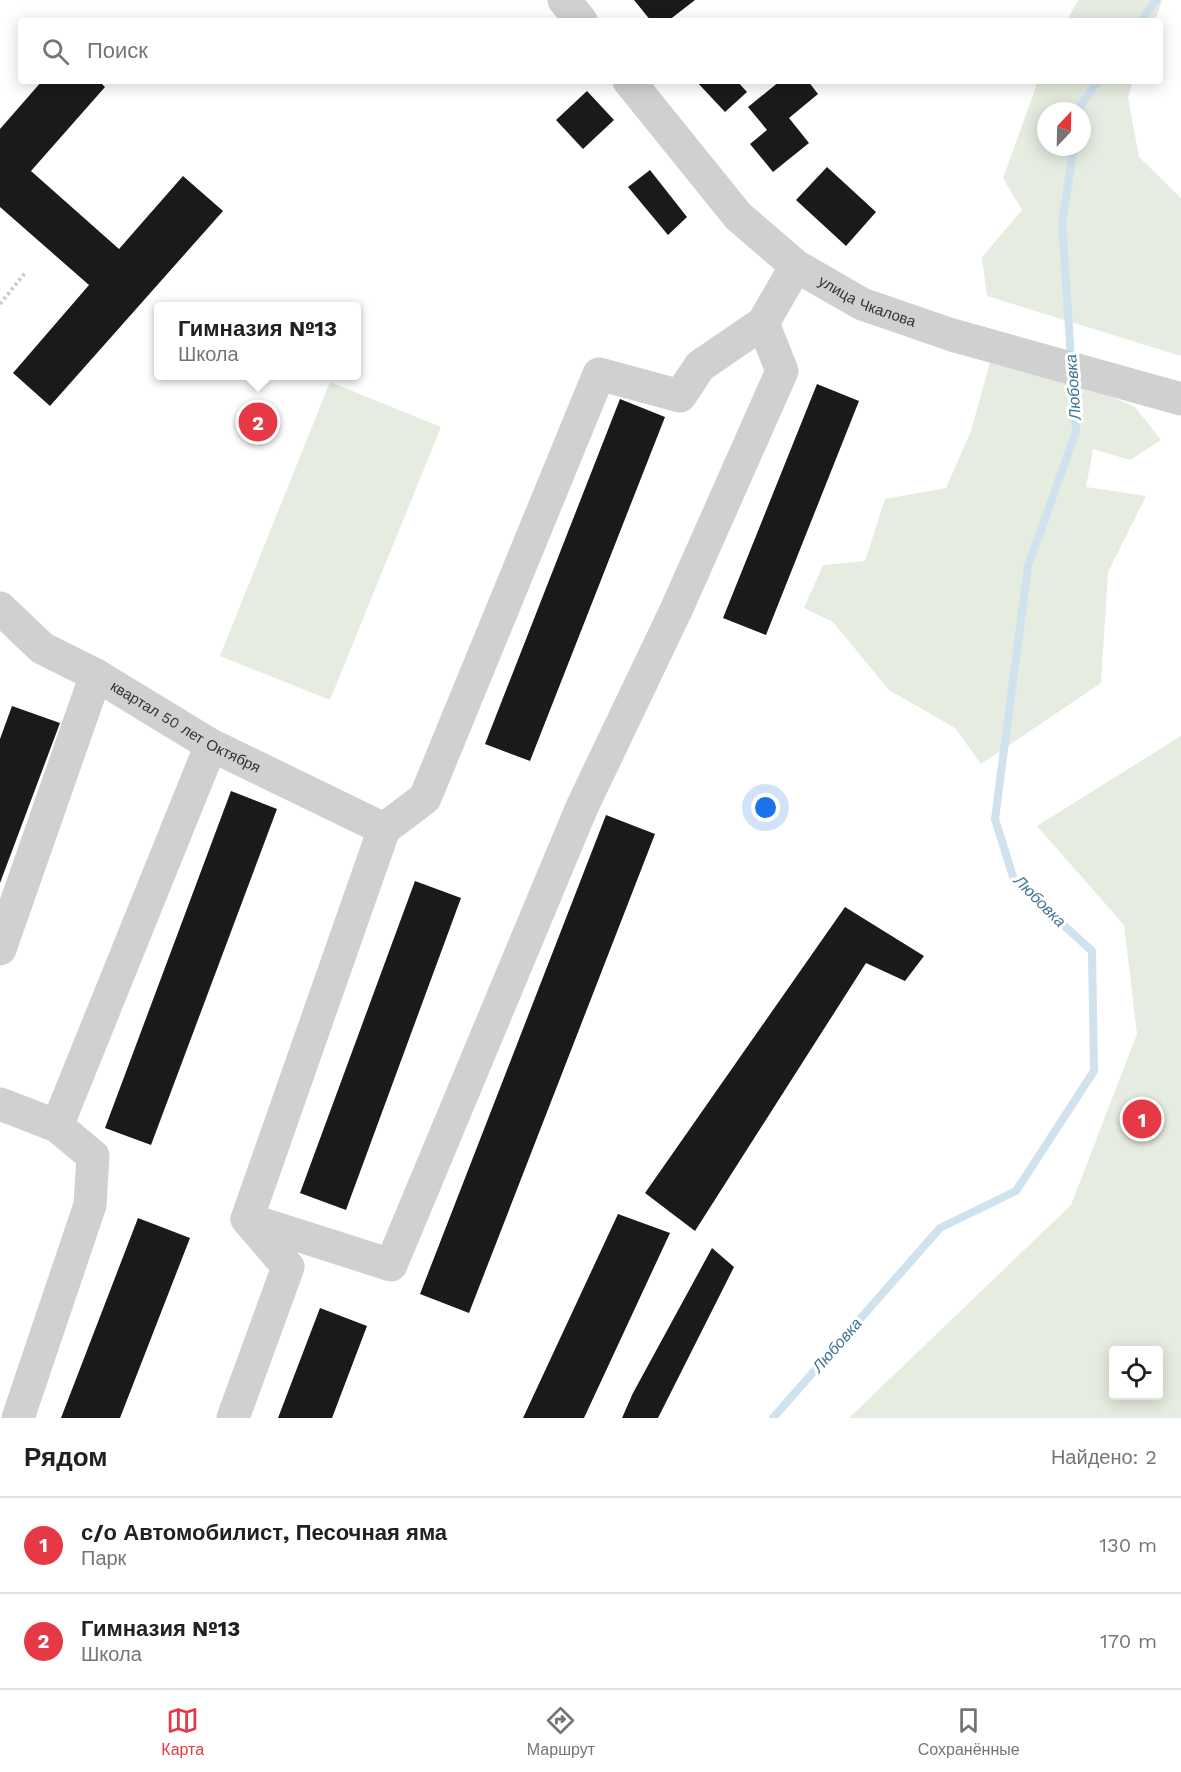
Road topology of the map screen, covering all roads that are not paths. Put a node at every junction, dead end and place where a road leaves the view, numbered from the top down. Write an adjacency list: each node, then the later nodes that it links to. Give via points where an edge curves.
1 (564, 0): 2 (street)
2 (579, 18)
3 (631, 84): 4 (street, улица Чкалова, via 738,216)
4 (796, 266): 5 (street); 6 (street, улица Чкалова, via 862,304 952,335)
5 (763, 323): 10 (street, via 700,366 680,396 599,374 426,798); 14 (street, via 782,371 677,608 582,807 391,1265)
6 (1174, 397)
7 (0, 608): 8 (street, квартал 50 лет Октября, via 42,648)
8 (96, 675): 9 (street, квартал 50 лет Октября); 11 (street)
9 (211, 745): 10 (street, квартал 50 лет Октября); 13 (street)
10 (384, 829): 14 (street)
11 (0, 949)
12 (0, 1104): 13 (street)
13 (57, 1126): 15 (street, via 93,1156 90,1205)
14 (247, 1219): 16 (street, via 288,1267)
15 (18, 1418)
16 (232, 1418)

